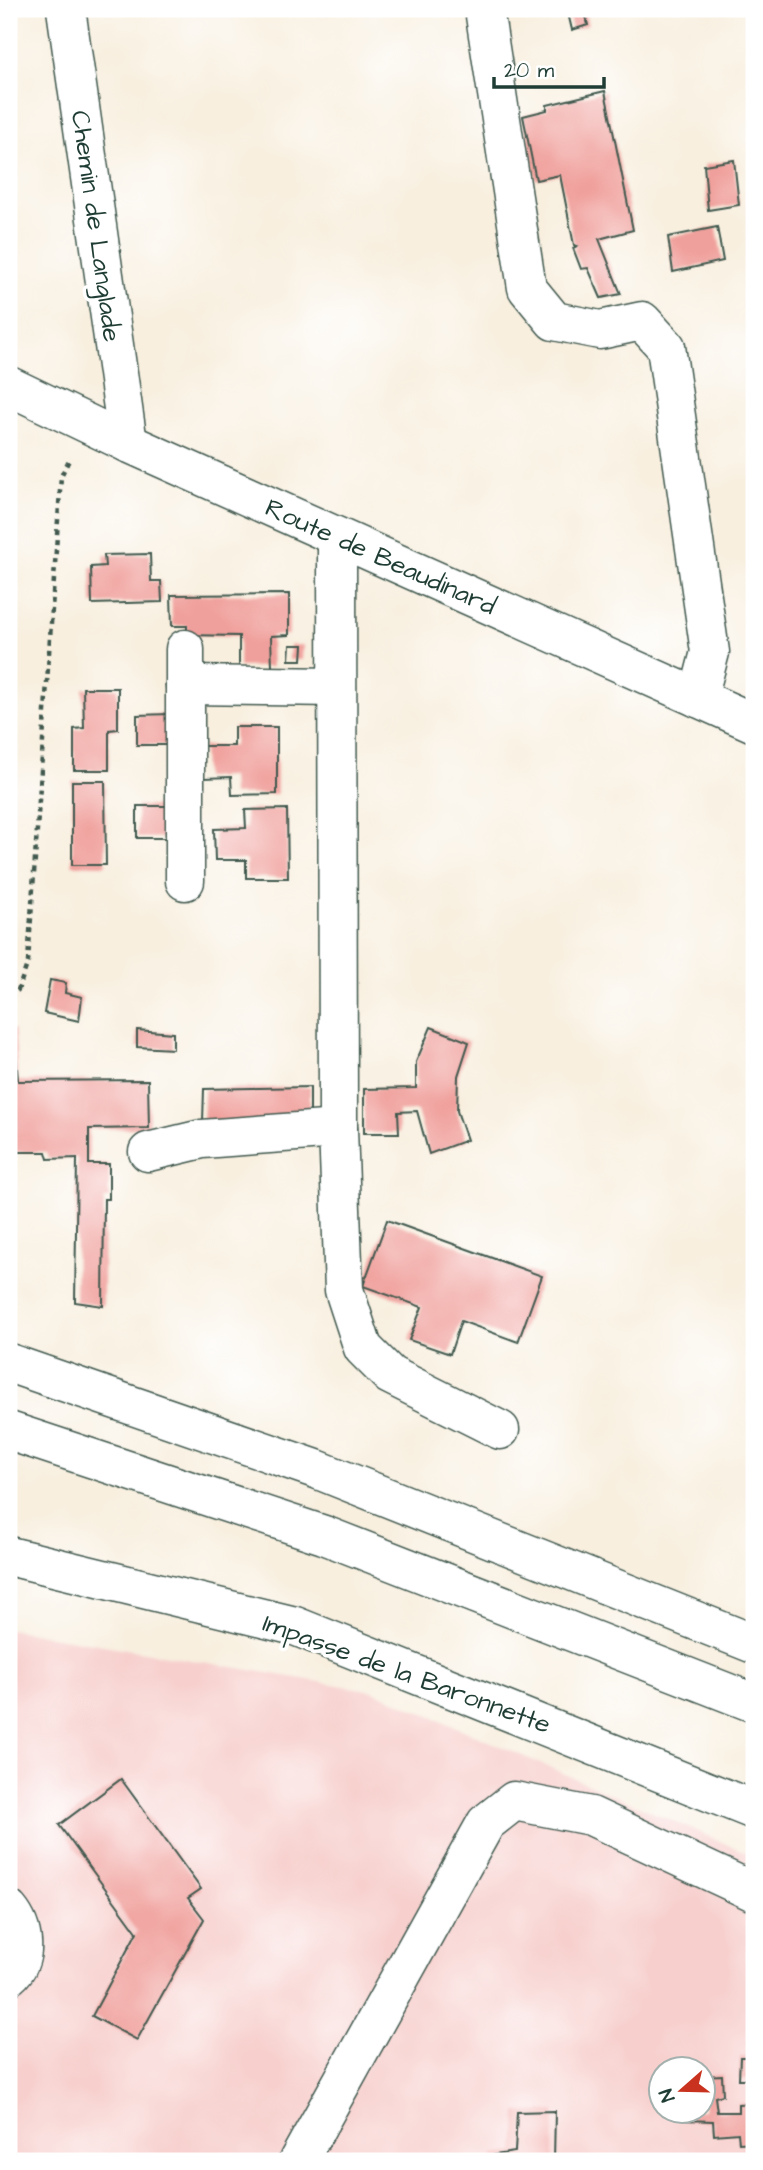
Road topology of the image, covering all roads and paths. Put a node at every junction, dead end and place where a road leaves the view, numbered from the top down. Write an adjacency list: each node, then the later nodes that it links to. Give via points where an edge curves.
1 (66, 9): 5 (main road, Chemin de Langlade)
2 (484, 9): 8 (main road, via 527,288 554,321 600,330 642,321 666,347 710,652)
3 (9, 386): 4 (main road, Route de Beaudinard)
4 (87, 424): 5 (main road, Route de Beaudinard); 11 (path, via 61,476 28,962 18,990)
5 (128, 443): 6 (main road, Route de Beaudinard)
6 (337, 537): 7 (main road); 8 (main road, Route de Beaudinard)
7 (336, 687): 10 (main road, via 185,667); 12 (main road)
8 (698, 698): 9 (main road, Route de Beaudinard)
9 (754, 723)
10 (185, 881)
11 (9, 997)
12 (338, 1129): 13 (main road, via 202,1139); 15 (main road, via 344,1290 363,1348 390,1375)
13 (148, 1152)
14 (9, 1363): 18 (main road, via 316,1469)
15 (500, 1430)
16 (9, 1431): 19 (main road, via 324,1535)
17 (9, 1556): 20 (main road, Impasse de la Baronnette, via 295,1626)
18 (754, 1644)
19 (754, 1703)
20 (754, 1810)
21 (754, 1892): 24 (main road, via 591,1816 514,1801 486,1824)
22 (9, 1910): 23 (main road, via 21,1929 22,1952)
23 (9, 1976)
24 (298, 2161)

